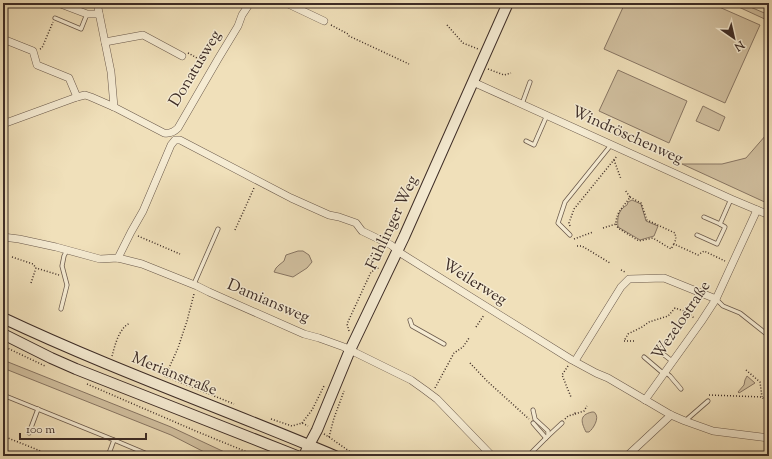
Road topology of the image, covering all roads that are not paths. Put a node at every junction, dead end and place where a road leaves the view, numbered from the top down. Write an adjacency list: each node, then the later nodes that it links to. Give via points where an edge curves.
1 (58, 3): 6 (street)
2 (96, 3): 7 (street)
3 (250, 3): 17 (street, Donatusweg, via 178,128 167,134)
4 (286, 3): 9 (street)
5 (508, 3): 13 (street, Fühlinger Weg)
6 (87, 14): 7 (street); 8 (lane, via 81,29)
7 (99, 14): 11 (street)
8 (55, 18)
9 (324, 21)
10 (3, 39): 15 (street, via 33,51 37,65 69,78)
11 (105, 42): 12 (street, via 143,35); 17 (street)
12 (182, 56)
13 (473, 82): 16 (street, Windröschenweg); 32 (street, Fühlinger Weg)
14 (530, 82): 16 (lane)
15 (77, 97): 17 (street, via 85,95); 19 (street)
16 (522, 104): 18 (street, Windröschenweg)
17 (114, 107)
18 (547, 116): 20 (lane, via 534,145); 21 (street, Windröschenweg)
19 (3, 124)
20 (526, 141)
21 (611, 145): 22 (street, Windröschenweg); 28 (lane, via 565,202 558,223)
22 (731, 199): 23 (street, Windröschenweg); 26 (lane)
23 (757, 210): 24 (street, Windröschenweg); 35 (street, Wezelostraße)
24 (769, 215)
25 (704, 217): 26 (lane)
26 (720, 224): 29 (lane, via 725,227 717,244)
27 (218, 229): 34 (lane)
28 (570, 235)
29 (697, 235)
30 (3, 237): 31 (street, Damiansweg)
31 (67, 250): 33 (street, Damiansweg, via 100,259); 36 (lane, via 62,266 67,284)
32 (398, 250): 33 (street, Weilerweg, via 362,231 356,224 329,215 180,140 175,140 143,211); 43 (street, Fühlinger Weg); 45 (street, Weilerweg)
33 (118, 258): 34 (street, Damiansweg, via 142,264)
34 (195, 285): 43 (street, Damiansweg, via 304,334)
35 (716, 299): 40 (lane, via 723,306 740,313); 45 (street, via 664,278 629,279 620,287); 46 (street, Wezelostraße)
36 (61, 309)
37 (3, 318): 63 (street, Merianstraße, via 98,360)
38 (410, 320): 41 (lane, via 412,326)
39 (3, 334): 62 (street, Merianstraße, via 76,369)
40 (769, 336)
41 (444, 344)
42 (663, 346): 46 (lane, via 663,354)
43 (347, 348): 63 (street, Fühlinger Weg); 71 (street, Damiansweg, via 411,380 432,395)
44 (644, 357): 47 (lane)
45 (573, 361): 50 (street, Weilerweg)
46 (672, 362): 47 (street, Wezelostraße)
47 (664, 373): 48 (lane); 50 (street, Wezelostraße)
48 (681, 389)
49 (3, 395): 52 (lane)
50 (645, 400): 54 (street, Weilerweg)
51 (708, 401): 55 (lane)
52 (38, 409): 58 (lane); 61 (lane)
53 (533, 410): 59 (lane, via 536,419 548,431)
54 (670, 415): 55 (street, Weilerweg); 64 (street)
55 (685, 421): 60 (street, Weilerweg, via 712,431)
56 (533, 423): 59 (lane)
57 (562, 423): 59 (lane)
58 (29, 433)
59 (547, 437): 72 (lane)
60 (769, 438)
61 (114, 440): 65 (lane); 66 (lane)
62 (260, 442): 67 (street); 68 (street, Merianstraße)
63 (309, 445): 69 (street, Fühlinger Weg); 70 (street, Merianstraße)
64 (631, 455)
65 (108, 456)
66 (152, 456)
67 (274, 456)
68 (297, 456)
69 (304, 456)
70 (335, 456)
71 (492, 456)
72 (528, 456)

